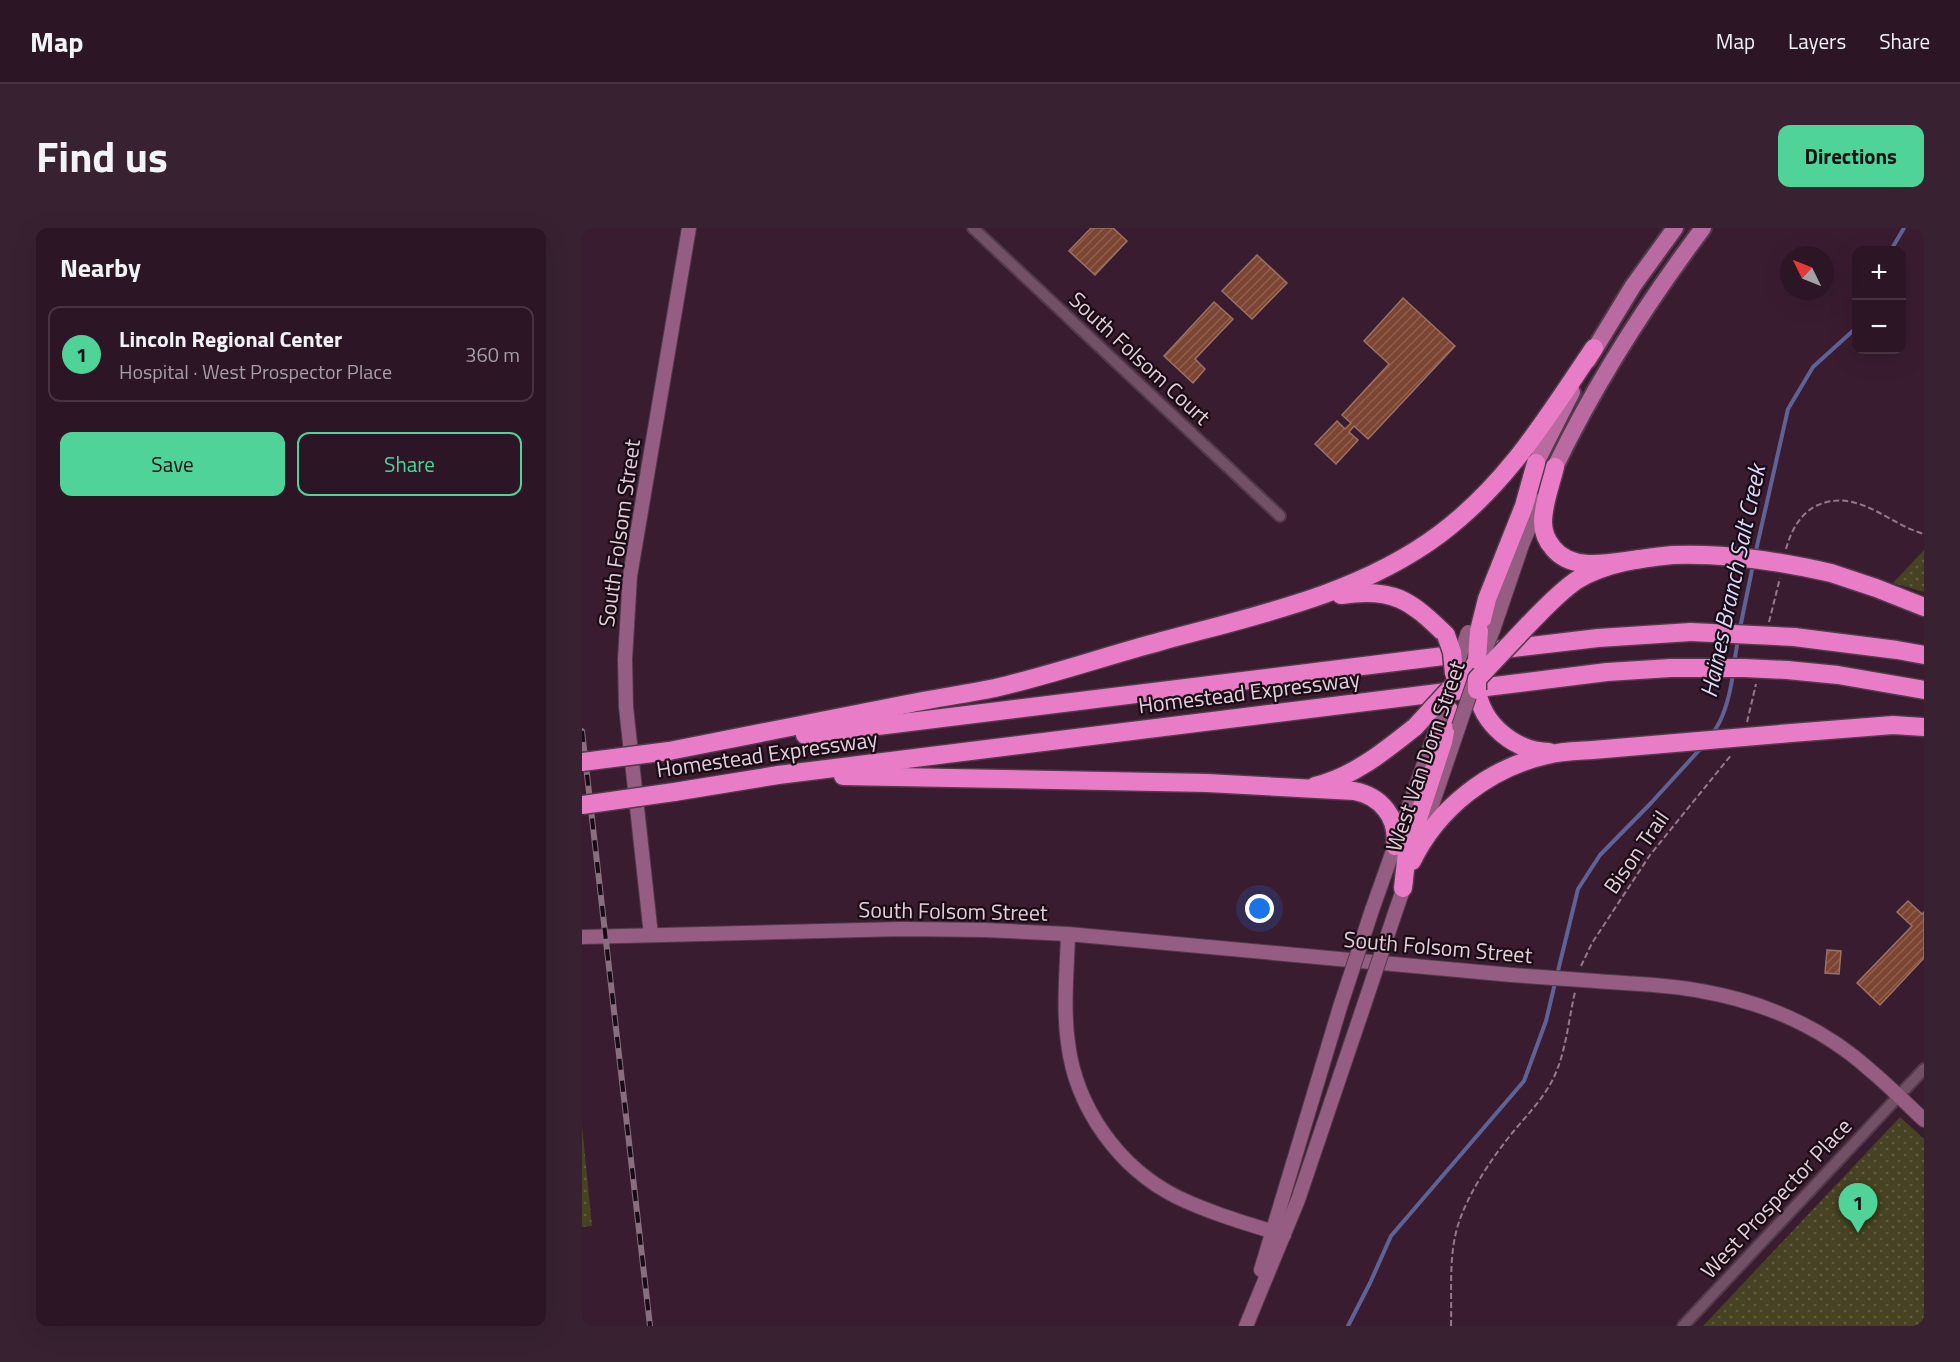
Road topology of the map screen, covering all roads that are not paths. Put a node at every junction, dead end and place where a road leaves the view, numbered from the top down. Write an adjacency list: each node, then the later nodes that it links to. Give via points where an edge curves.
1 (689, 228): 29 (main road, South Folsom Street, via 626,619 626,706)
2 (973, 228): 8 (street, South Folsom Court)
3 (1675, 228): 5 (main road)
4 (1703, 228): 7 (main road, West Van Dorn Street, via 1627,335)
5 (1594, 348): 6 (main road); 10 (highway, via 1513,465 1464,514 1413,553 1359,581)
6 (1536, 463): 12 (highway, via 1524,506 1487,599)
7 (1555, 467): 9 (highway, via 1543,523 1549,543 1557,553 1589,564); 12 (main road, West Van Dorn Street)
8 (1280, 516)
9 (1641, 559): 11 (highway, bridge, via 1728,555 1794,564 1831,573); 14 (highway, bridge, via 1610,566 1577,581)
10 (1310, 600): 15 (highway, bridge, via 1372,592 1403,600 1446,635 1452,652); 19 (highway, via 996,688)
11 (1924, 607)
12 (1480, 631): 14 (highway, bridge); 15 (main road, West Van Dorn Street, bridge)
13 (1924, 655): 19 (highway, Homestead Expressway, bridge, via 1794,636 1646,634)
14 (1478, 669): 15 (highway); 17 (highway); 20 (highway, bridge, via 1479,697 1490,721 1503,734 1530,749)
15 (1452, 683): 17 (highway, bridge); 23 (highway, bridge, via 1415,727 1369,762 1319,785)
16 (1924, 690): 22 (highway, Homestead Expressway, bridge, via 1787,670 1671,668 1595,673)
17 (1446, 723): 25 (main road, West Van Dorn Street); 26 (main road, West Van Dorn Street); 27 (highway, via 1407,852)
18 (1924, 727): 20 (highway, bridge, via 1893,725)
19 (669, 751): 21 (highway, Homestead Expressway, bridge)
20 (1568, 752): 26 (highway, via 1507,768 1470,790 1429,833)
21 (582, 762)
22 (778, 775): 23 (highway); 24 (highway, Homestead Expressway, bridge)
23 (1298, 788): 25 (highway, via 1354,790 1368,795 1384,806 1392,818)
24 (582, 805)
25 (1395, 846): 34 (main road, West Van Dorn Street, bridge, via 1340,1007)
26 (1413, 861): 27 (main road, West Van Dorn Street)
27 (1403, 888): 34 (main road, West Van Dorn Street, bridge, via 1298,1200)
28 (1068, 934): 29 (main road, South Folsom Street, via 902,929); 32 (main road, South Folsom Street, bridge, via 1699,990 1734,997 1793,1018 1838,1045); 34 (main road, via 1066,1020 1072,1067 1081,1094 1104,1135 1134,1167 1176,1196)
29 (651, 935): 30 (main road)
30 (582, 937)
31 (1924, 1069): 32 (street, West Prospector Place)
32 (1899, 1096): 33 (main road, South Folsom Street); 36 (street, West Prospector Place)
33 (1924, 1120)
34 (1279, 1233): 35 (main road, West Van Dorn Street)
35 (1245, 1326)
36 (1683, 1326)

